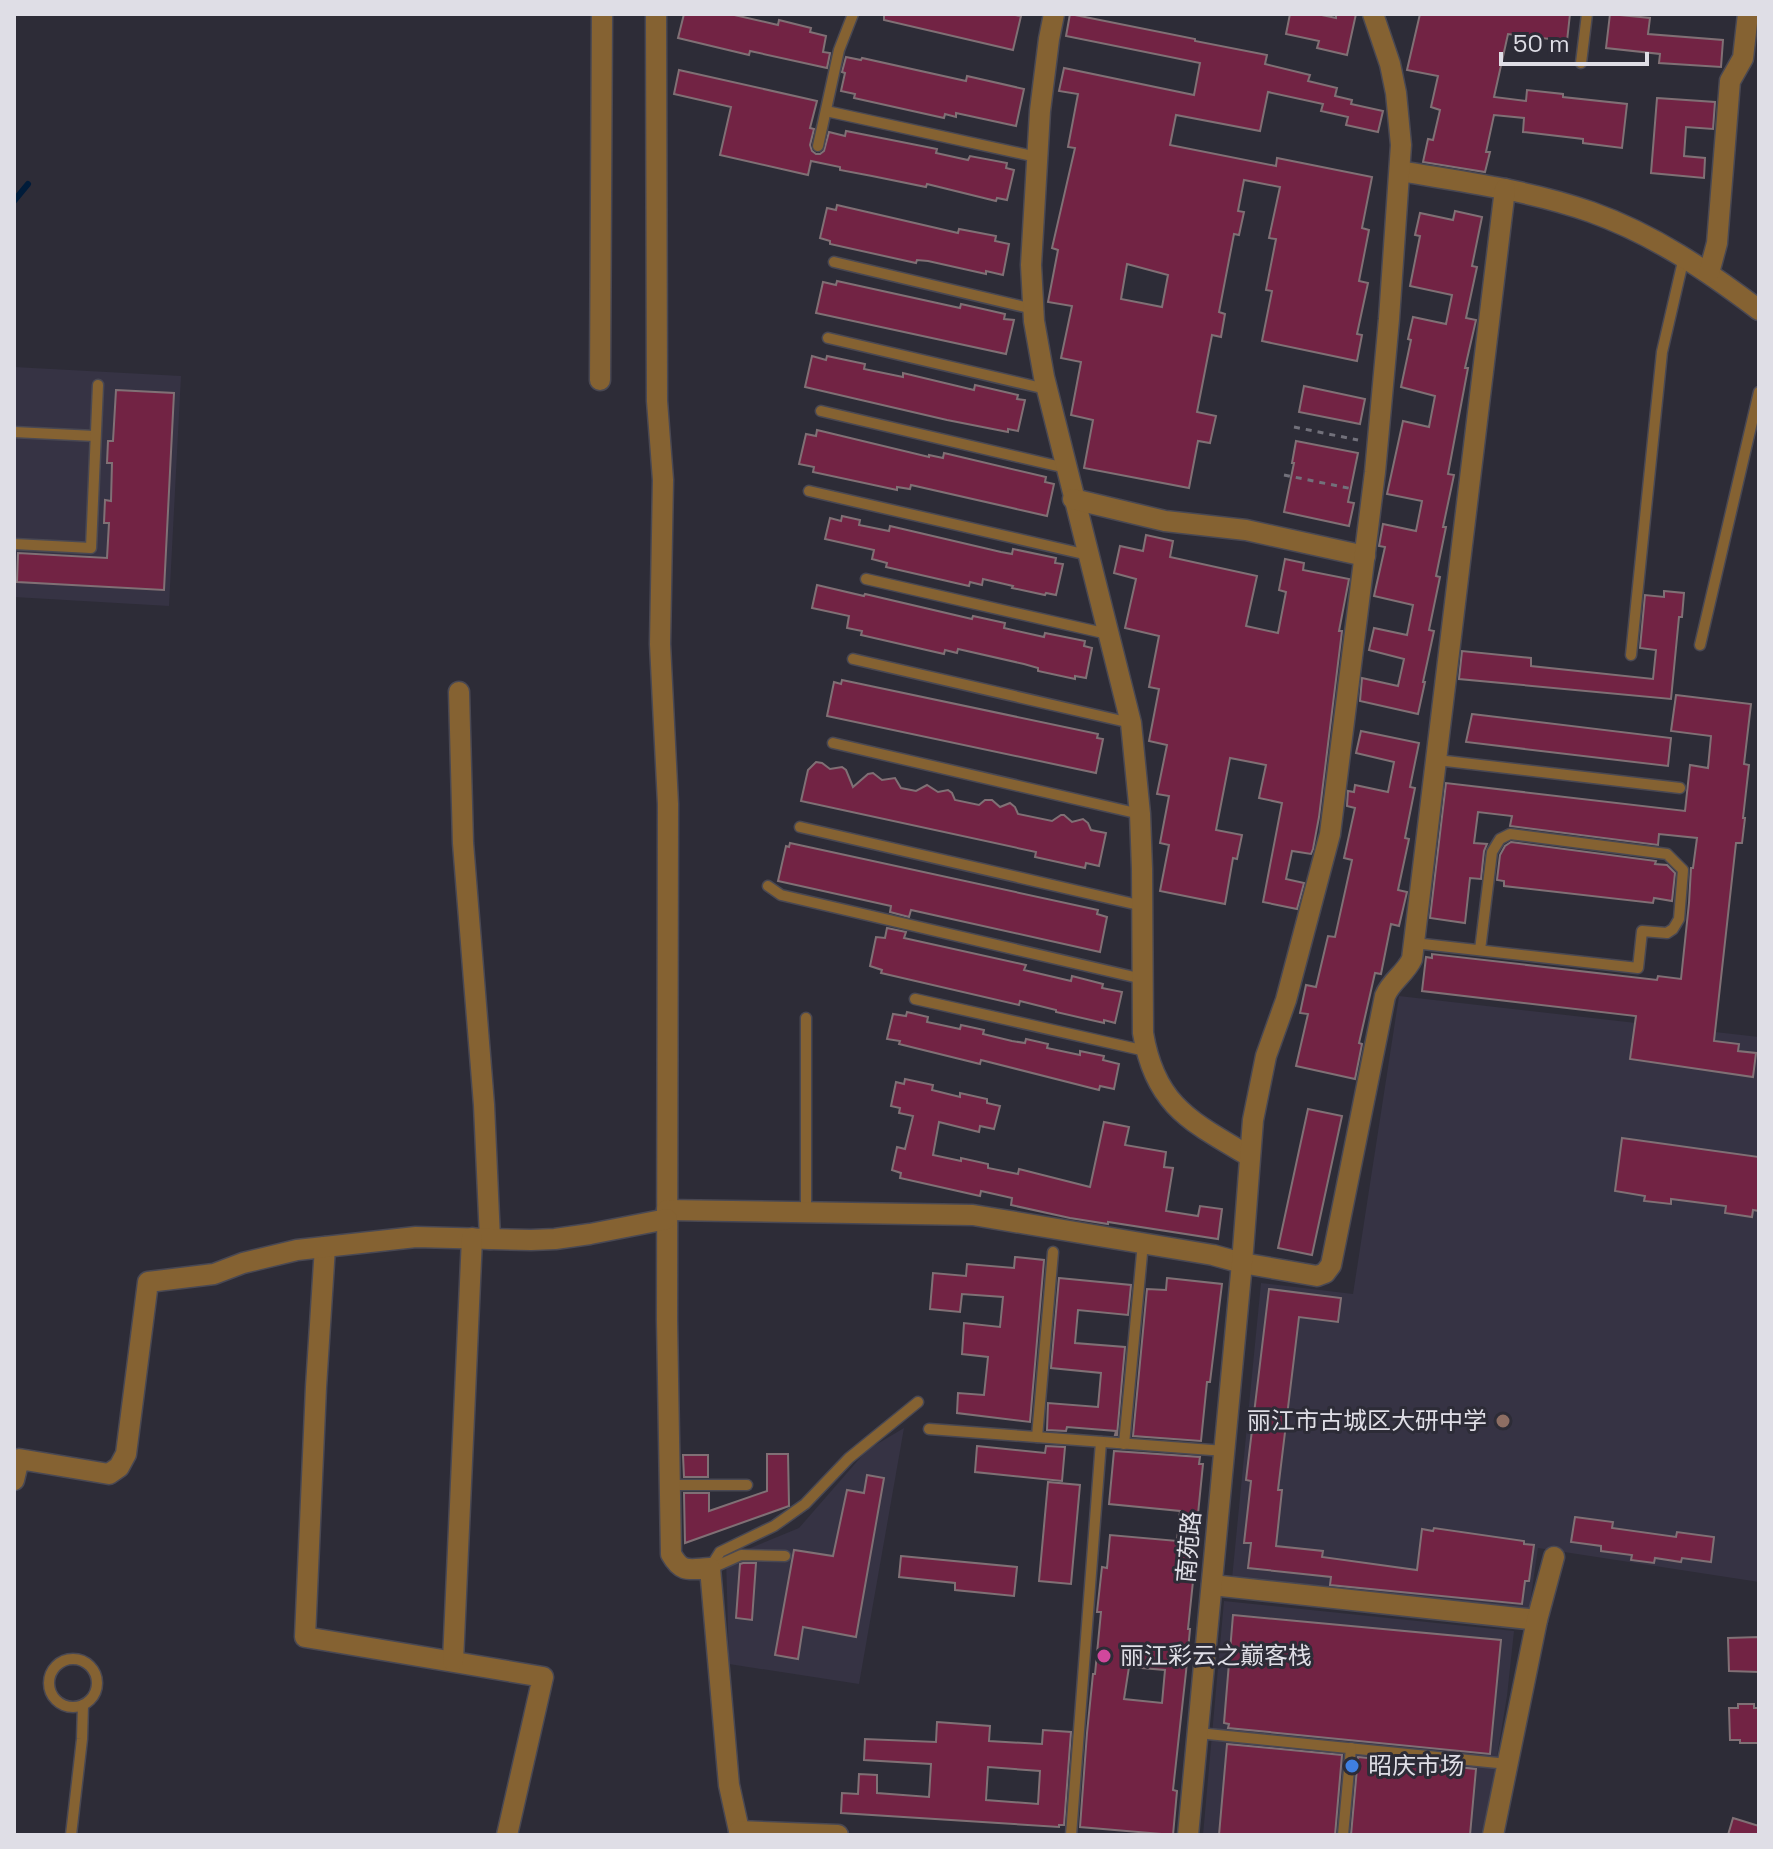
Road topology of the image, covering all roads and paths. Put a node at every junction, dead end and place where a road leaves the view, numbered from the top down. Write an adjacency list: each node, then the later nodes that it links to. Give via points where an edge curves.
1 (602, 14): 20 (street)
2 (656, 14): 59 (street, via 657,401 663,480 660,644 668,804)
3 (853, 14): 9 (lane)
4 (1054, 14): 11 (street)
5 (1373, 14): 12 (street, 南苑路, via 1396,93)
6 (1587, 14): 8 (lane)
7 (1748, 14): 16 (street, via 1743,58 1730,81 1717,243)
8 (1581, 63)
9 (826, 111): 10 (lane); 11 (lane)
10 (818, 146)
11 (1037, 157): 17 (street)
12 (1400, 171): 13 (street); 28 (street, 南苑路)
13 (1505, 189): 14 (street, via 1592,212); 45 (street)
14 (1684, 256): 16 (street); 40 (lane, via 1662,352)
15 (834, 262): 17 (lane)
16 (1709, 273): 18 (street)
17 (1033, 309): 22 (street)
18 (1759, 310)
19 (828, 338): 22 (lane)
20 (600, 380)
21 (98, 385): 27 (lane)
22 (1046, 389): 29 (street)
23 (1759, 392): 39 (lane)
24 (821, 411): 29 (lane)
25 (1294, 427): 28 (path)
26 (14, 432): 27 (lane)
27 (95, 436): 34 (lane, via 91,548)
28 (1378, 444): 32 (street, 南苑路)
29 (1066, 468): 33 (street)
30 (1284, 475): 32 (path)
31 (809, 491): 35 (lane)
32 (1372, 493): 36 (street, 南苑路)
33 (1073, 499): 35 (street); 36 (street)
34 (14, 544)
35 (1088, 555): 38 (street)
36 (1365, 556): 57 (street, 南苑路, via 1330,834 1259,1085)
37 (866, 579): 38 (lane)
38 (1108, 634): 43 (street)
39 (1700, 645)
40 (1631, 655)
41 (853, 659): 43 (lane)
42 (459, 692): 60 (street, via 463,843 484,1105)
43 (1131, 723): 47 (street)
44 (833, 743): 47 (lane)
45 (1437, 760): 46 (lane); 51 (street)
46 (1680, 788)
47 (1140, 814): 50 (street)
48 (800, 827): 50 (lane)
49 (768, 886): 53 (lane, via 781,895)
50 (1143, 906): 53 (street)
51 (1414, 943): 52 (lane); 64 (street, via 1409,965 1385,996 1331,1265 1317,1276)
52 (1480, 950): 52 (lane, via 1492,852 1510,834 1667,854 1683,870 1679,919 1667,933 1642,931 1638,968)
53 (1143, 979): 56 (street)
54 (915, 999): 56 (lane)
55 (806, 1018): 58 (lane)
56 (1146, 1051): 57 (street, via 1158,1083 1179,1111)
57 (1249, 1156): 64 (street, 南苑路)
58 (806, 1211): 59 (street); 61 (street, via 973,1215)
59 (667, 1215): 60 (street, via 555,1239); 72 (street)
60 (481, 1239): 62 (street, via 416,1237); 79 (street)
61 (1143, 1243): 64 (street); 69 (lane)
62 (325, 1247): 71 (street, via 273,1254 214,1274 148,1282 123,1461 109,1474 19,1459); 79 (street, via 305,1637)
63 (1053, 1252): 67 (lane)
64 (1242, 1263): 70 (street, 南苑路)
65 (918, 1402): 76 (lane, via 849,1458 805,1504 720,1552)
66 (929, 1429): 67 (lane)
67 (1037, 1437): 68 (lane)
68 (1101, 1442): 69 (lane); 88 (lane)
69 (1124, 1444): 70 (lane)
70 (1225, 1451): 77 (street, 南苑路)
71 (14, 1480)
72 (670, 1485): 73 (lane); 76 (street, via 671,1554 684,1570)
73 (747, 1485)
74 (785, 1556): 76 (lane, via 741,1555)
75 (1554, 1557): 78 (street)
76 (710, 1568): 84 (street, via 729,1785)
77 (1212, 1585): 78 (street); 81 (street, 南苑路)
78 (1537, 1620): 83 (street)
79 (453, 1661): 86 (street, via 543,1677)
80 (83, 1705): 80 (lane, via 67,1707 50,1692 49,1675 69,1658 86,1662 96,1677 97,1686); 85 (lane)
81 (1198, 1733): 82 (lane); 89 (street, 南苑路)
82 (1351, 1748): 83 (lane); 90 (lane)
83 (1508, 1764): 91 (street)
84 (739, 1833): 87 (street)
85 (71, 1835)
86 (507, 1835)
87 (838, 1835)
88 (1071, 1835)
89 (1188, 1835)
90 (1343, 1835)
91 (1493, 1835)

